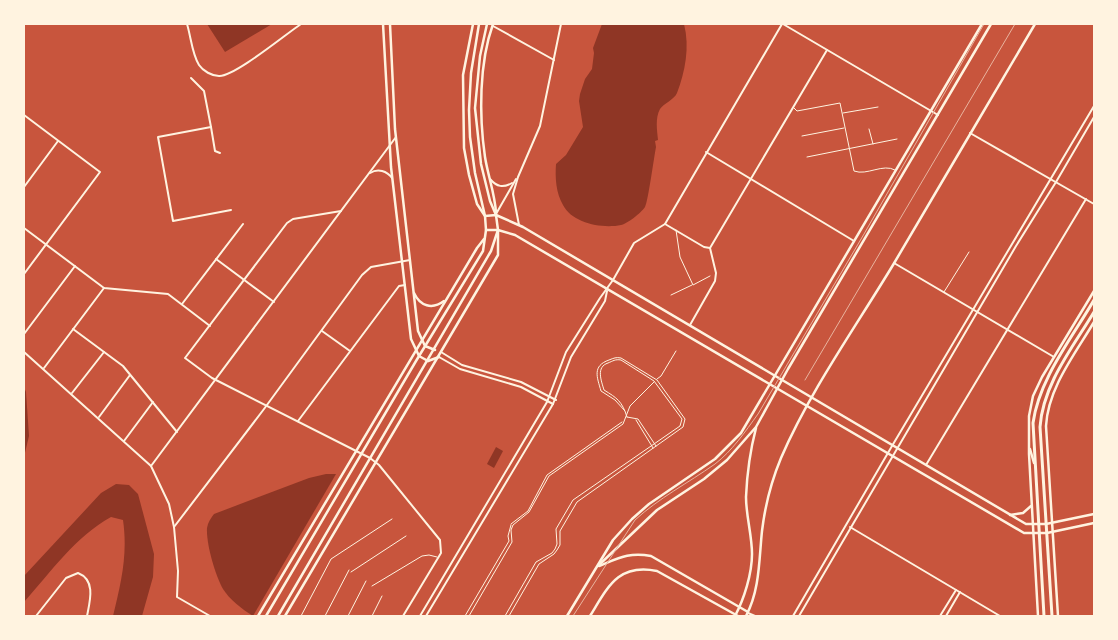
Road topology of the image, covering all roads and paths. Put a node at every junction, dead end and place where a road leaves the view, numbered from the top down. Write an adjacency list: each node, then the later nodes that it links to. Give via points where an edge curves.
1 (188, 24): 2 (street, via 199,66 220,77 251,60)
2 (301, 24)
3 (383, 24): 34 (street)
4 (390, 24): 30 (street)
5 (473, 24): 54 (street, via 463,75 464,148 468,175 477,204)
6 (479, 24): 54 (street, via 471,73 470,137)
7 (487, 24): 53 (street, via 475,108 481,164)
8 (561, 24): 15 (street)
9 (782, 24): 14 (street); 36 (street)
10 (982, 24): 20 (street)
11 (991, 24): 23 (street)
12 (1035, 24): 28 (street)
13 (493, 25): 15 (street); 43 (street, via 481,90 481,122)
14 (827, 50): 19 (street); 20 (street)
15 (554, 60): 41 (street, via 540,126)
16 (192, 78): 25 (street, via 204,91)
17 (1094, 106): 45 (street)
18 (878, 107): 21 (street)
19 (793, 108): 21 (street, via 797,111 840,103); 44 (street)
20 (931, 111): 23 (street); 39 (street)
21 (842, 114): 26 (street)
22 (24, 115): 32 (street)
23 (938, 115): 116 (street)
24 (1094, 117): 47 (street)
25 (211, 127): 37 (street, via 215,150); 51 (street, via 158,136 173,221)
26 (845, 128): 29 (street); 35 (street)
27 (869, 129): 33 (street)
28 (970, 133): 45 (street); 70 (street)
29 (802, 136)
30 (396, 137): 34 (street); 68 (street)
31 (897, 139): 33 (street)
32 (58, 141): 48 (street); 64 (street, via 100,172)
33 (873, 144): 35 (street)
34 (390, 145): 40 (street); 42 (street)
35 (849, 149): 38 (street); 39 (street, via 852,168 856,172 890,167)
36 (706, 152): 44 (street); 56 (street)
37 (220, 154)
38 (807, 157)
39 (895, 170): 63 (street)
40 (368, 174): 42 (street, via 380,170); 52 (street)
41 (518, 177): 46 (street); 57 (street, via 513,196)
42 (393, 178): 69 (street)
43 (489, 178): 46 (street, via 502,186); 53 (street)
44 (751, 179): 63 (street); 65 (street)
45 (1051, 179): 47 (street); 88 (street)
46 (514, 182): 53 (street)
47 (1056, 182): 49 (street); 89 (street)
48 (24, 187)
49 (1086, 199): 50 (street); 95 (street)
50 (1094, 204)
51 (231, 210)
52 (341, 211): 74 (street, via 290,220); 86 (street)
53 (496, 215): 54 (street); 57 (street); 60 (street)
54 (485, 216): 59 (street)
55 (243, 224): 67 (street)
56 (665, 224): 61 (street); 75 (street, via 634,243)
57 (519, 225): 75 (street)
58 (24, 228): 64 (street)
59 (486, 230): 60 (street); 62 (street)
60 (498, 230): 79 (street, via 515,235); 101 (street, via 490,255); 106 (street, via 498,255)
61 (676, 230): 65 (street); 76 (street, via 680,258)
62 (485, 238): 84 (street); 99 (street, via 483,251)
63 (854, 241): 113 (street)
64 (46, 244): 71 (street); 72 (street)
65 (710, 248): 92 (street, via 715,281)
66 (969, 252): 82 (street)
67 (216, 259): 74 (street); 87 (street)
68 (410, 260): 69 (street); 81 (street)
69 (402, 261): 77 (street); 96 (street, via 371,267)
70 (894, 264): 82 (street); 121 (street)
71 (75, 266): 78 (street); 97 (street)
72 (24, 274)
73 (710, 276): 76 (street)
74 (244, 280): 86 (street); 93 (street)
75 (614, 280): 79 (street); 92 (street)
76 (693, 284): 83 (street)
77 (405, 285): 100 (street); 105 (street, via 399,286)
78 (104, 288): 87 (street, via 168,294); 94 (street)
79 (608, 289): 117 (street); 120 (street, via 566,352); 122 (street, via 605,301 571,357)
80 (1094, 290): 108 (street)
81 (414, 292): 84 (street, via 420,303 427,306); 98 (street, via 418,331)
82 (944, 292): 88 (street)
83 (671, 295)
84 (445, 300): 98 (street)
85 (1094, 300): 146 (main road, via 1041,391 1033,423)
86 (274, 302): 114 (street)
87 (182, 304): 93 (street)
88 (972, 309): 89 (street); 136 (street)
89 (977, 312): 95 (street); 137 (street)
90 (1094, 312): 155 (main road, via 1052,382 1041,410)
91 (1094, 322): 151 (street, via 1057,385 1047,411)
92 (690, 325): 113 (street)
93 (210, 326): 114 (street, via 186,358)
94 (74, 329): 104 (street); 111 (street)
95 (1008, 330): 108 (street); 145 (street)
96 (322, 331): 105 (street); 127 (street)
97 (24, 334)
98 (422, 339): 99 (street); 100 (street)
99 (425, 346): 101 (street); 107 (street)
100 (415, 350): 107 (street); 138 (street)
101 (434, 350): 106 (street); 110 (street)
102 (676, 351): 115 (street, via 661,376)
103 (24, 352): 111 (street)
104 (104, 352): 112 (street, via 118,361); 119 (street)
105 (350, 352): 130 (street)
106 (441, 352): 109 (street); 120 (street, via 462,365 521,382)
107 (419, 356): 110 (street); 139 (street)
108 (1054, 356): 134 (street, via 1033,396 1028,416)
109 (438, 357): 110 (street); 124 (street, via 460,369 521,387); 143 (street)
110 (428, 361): 142 (street)
111 (43, 369): 119 (street)
112 (130, 375): 123 (street); 129 (street)
113 (776, 376): 116 (street); 117 (street)
114 (216, 379): 127 (street); 132 (street)
115 (655, 380): 128 (street, via 630,406); 128 (street, via 622,358 602,362 597,370 601,391 615,400); 135 (street, via 685,419 683,428)
116 (783, 380): 118 (street); 121 (street)
117 (771, 384): 118 (street); 167 (street, via 741,434 716,459 632,519 613,540)
118 (778, 388): 126 (street); 131 (street)
119 (71, 394): 129 (street)
120 (550, 397): 122 (street); 124 (street)
121 (812, 397): 126 (street); 136 (street)
122 (556, 400): 125 (street)
123 (152, 402): 132 (street); 133 (street)
124 (548, 402): 125 (street); 189 (street)
125 (553, 404): 190 (street)
126 (808, 405): 140 (street); 176 (street, via 781,458 768,494 760,563)
127 (267, 406): 130 (street); 158 (street)
128 (626, 417): 135 (street, via 638,419); 153 (street, via 624,422 547,474 528,511)
129 (98, 418): 133 (street)
130 (298, 421): 138 (street)
131 (756, 427): 167 (street, via 715,470 657,510); 175 (street, via 750,451 746,498 752,554)
132 (177, 432): 144 (street)
133 (124, 440): 144 (street)
134 (1029, 445): 146 (street); 147 (street)
135 (654, 446): 165 (street, via 577,502 560,531 560,545); 165 (street, via 573,500 556,529)
136 (892, 446): 137 (street); 140 (street)
137 (896, 449): 141 (street); 145 (street)
138 (356, 450): 139 (street); 180 (street)
139 (362, 454): 142 (street); 181 (street)
140 (888, 454): 141 (street); 156 (street)
141 (892, 456): 159 (street); 163 (street, via 1024,533)
142 (370, 458): 143 (street); 182 (street)
143 (375, 462): 166 (street, via 440,540 441,553); 183 (street)
144 (152, 466): 158 (street, via 169,504)
145 (926, 466): 149 (street)
146 (1036, 469): 154 (main road)
147 (1032, 504): 149 (street, via 1023,513); 157 (street)
148 (1094, 514): 151 (street)
149 (1010, 515): 157 (street)
150 (392, 519): 184 (street, via 331,559)
151 (1051, 523): 155 (street); 160 (street)
152 (1094, 523): 160 (street)
153 (512, 524): 191 (street, via 509,541); 192 (street, via 512,542)
154 (1040, 524): 155 (street); 157 (street); 161 (main road)
155 (1046, 524): 162 (main road)
156 (846, 525): 159 (street); 200 (street)
157 (1033, 525): 163 (street)
158 (174, 527): 179 (street, via 177,597)
159 (851, 528): 172 (street); 201 (street)
160 (1052, 532): 162 (street); 208 (street)
161 (1040, 533): 162 (street); 163 (street); 206 (main road)
162 (1047, 533): 207 (main road)
163 (1034, 534): 205 (street)
164 (406, 536): 169 (street)
165 (556, 550): 193 (street, via 536,562); 194 (street, via 539,564)
166 (438, 557): 171 (street, via 422,556); 188 (street)
167 (597, 566): 175 (street, via 627,554 651,556); 195 (street)
168 (349, 570): 185 (street)
169 (351, 572)
170 (366, 581): 186 (street)
171 (372, 586)
172 (956, 590): 173 (street); 202 (street)
173 (960, 592): 203 (street); 204 (street)
174 (382, 596): 187 (street)
175 (740, 608): 176 (street); 197 (street)
176 (748, 612): 198 (street); 199 (street)
177 (36, 616): 178 (street, via 66,578 78,573 85,576 90,586)
178 (87, 616)
179 (210, 616)
180 (258, 616)
181 (266, 616)
182 (278, 616)
183 (285, 616)
184 (301, 616)
185 (325, 616)
186 (348, 616)
187 (372, 616)
188 (403, 616)
189 (420, 616)
190 (426, 616)
191 (465, 616)
192 (469, 616)
193 (506, 616)
194 (509, 616)
195 (566, 616)
196 (590, 616): 197 (street, via 612,581 628,572 647,569 657,571)
197 (736, 616)
198 (746, 616)
199 (755, 616)
200 (793, 616)
201 (799, 616)
202 (940, 616)
203 (946, 616)
204 (1000, 616)
205 (1038, 616)
206 (1044, 616)
207 (1052, 616)
208 (1058, 616)

